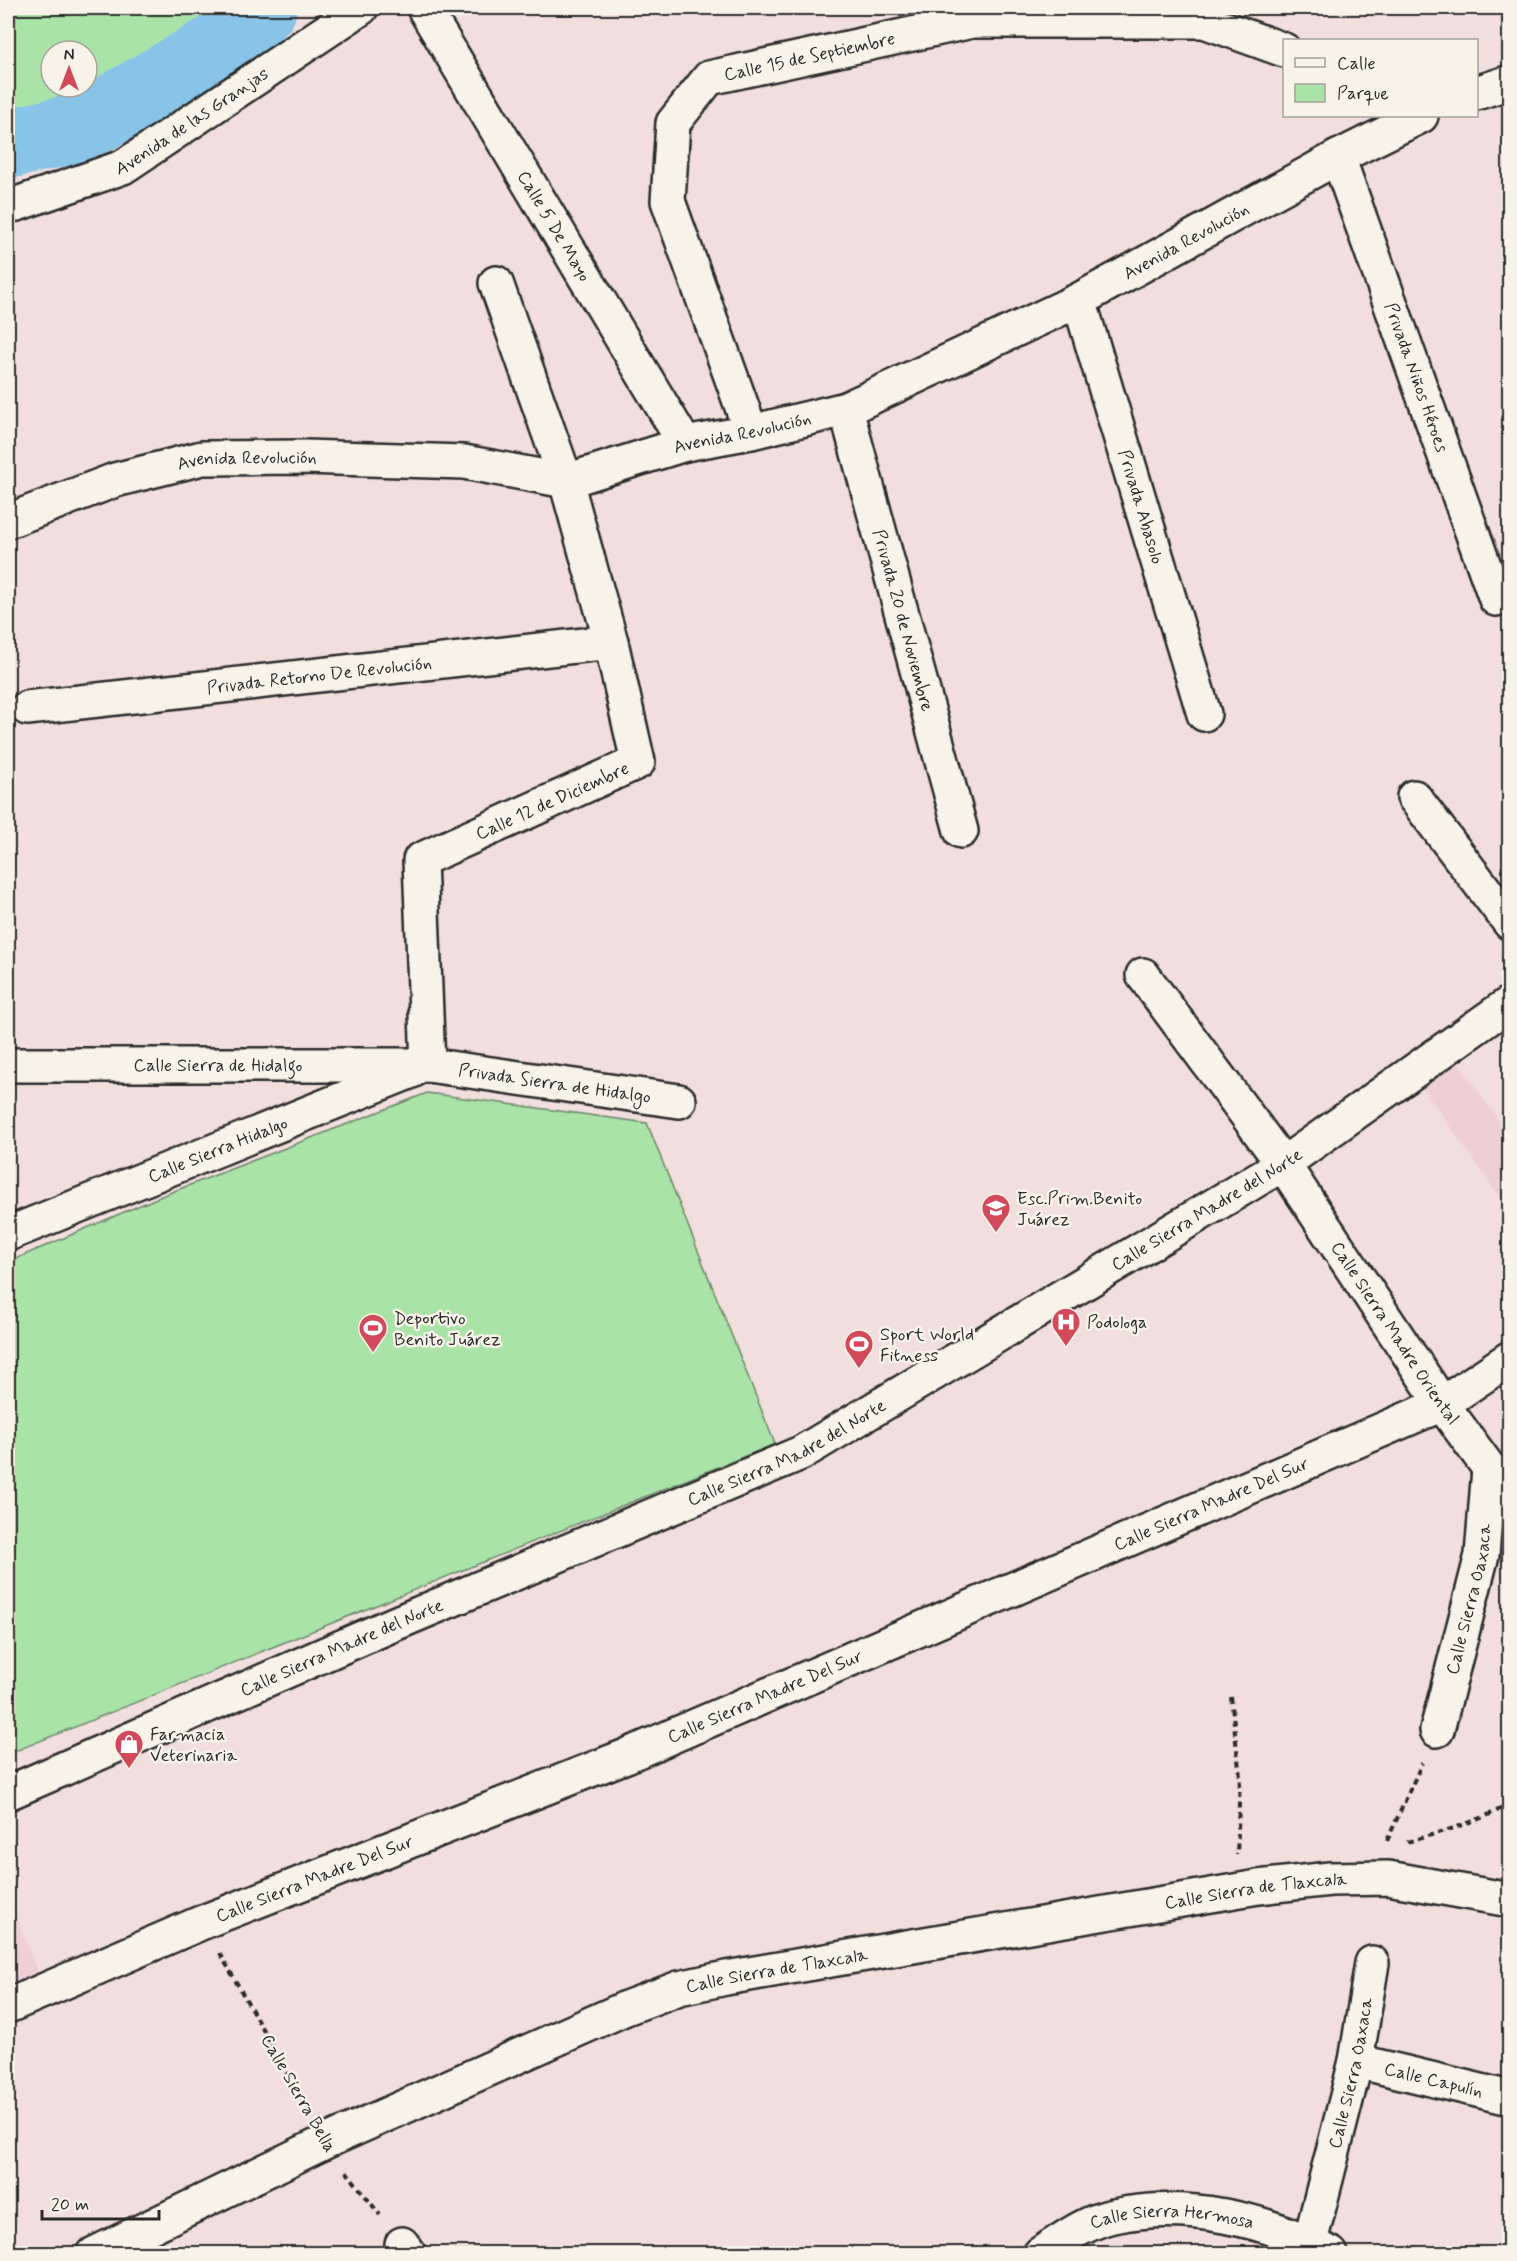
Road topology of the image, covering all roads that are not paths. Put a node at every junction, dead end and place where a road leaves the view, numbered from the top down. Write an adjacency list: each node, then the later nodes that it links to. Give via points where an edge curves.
1 (361, 8): 8 (street, Avenida de las Granjas, via 123,167)
2 (424, 8): 13 (street, Calle 5 De Mayo)
3 (1283, 50): 12 (street, Calle 15 de Septiembre, via 1204,21 972,21 709,78 673,123 668,201)
4 (1509, 82): 5 (street)
5 (1478, 92)
6 (1419, 117): 7 (street, Avenida Revolución)
7 (1338, 156): 10 (street, Avenida Revolución); 16 (street, Privada Niños Héroes)
8 (8, 205)
9 (496, 283): 14 (street, Calle 12 de Diciembre)
10 (1078, 300): 11 (street, Avenida Revolución); 19 (street, Privada Abasolo)
11 (846, 409): 12 (street, Avenida Revolución); 21 (street, Privada 20 de Noviembre)
12 (751, 432): 13 (street, Avenida Revolución)
13 (685, 444): 14 (street, Avenida Revolución)
14 (566, 481): 15 (street, Avenida Revolución, via 464,462 202,458 115,480); 17 (street, Calle 12 de Diciembre)
15 (8, 520)
16 (1496, 599)
17 (611, 642): 18 (street, Privada Retorno De Revolución); 26 (street, Calle 12 de Diciembre, via 638,762 420,860)
18 (27, 708)
19 (1204, 714)
20 (1414, 797): 22 (street)
21 (961, 831)
22 (1509, 923)
23 (1143, 975): 28 (street, Calle Sierra Madre Oriental)
24 (1509, 1003): 28 (street, Calle Sierra Madre del Norte)
25 (8, 1065): 26 (street, Calle Sierra de Hidalgo)
26 (428, 1065): 27 (street, Privada Sierra de Hidalgo); 29 (street, Calle Sierra Hidalgo)
27 (679, 1101)
28 (1283, 1164): 31 (street, Calle Sierra Madre Oriental); 35 (street, Calle Sierra Madre del Norte, via 801,1453 394,1624)
29 (8, 1234)
30 (1509, 1358): 31 (street, Calle Sierra Madre Del Sur)
31 (1442, 1404): 32 (street, Calle Sierra Madre Oriental); 38 (street, Calle Sierra Madre Del Sur, via 626,1756 203,1922)
32 (1489, 1468): 33 (street, Calle Sierra Madre Oriental); 34 (street, Calle Sierra Oaxaca, via 1482,1555)
33 (1509, 1500)
34 (1437, 1730)
35 (8, 1793)
36 (1509, 1900): 42 (street, Calle Sierra de Tlaxcala, via 1388,1878 1299,1882 679,1988 325,2142)
37 (1372, 1963): 39 (street, Calle Sierra Oaxaca)
38 (8, 2006)
39 (1356, 2061): 40 (street, Calle Capulín); 41 (street, Calle Sierra Oaxaca)
40 (1509, 2098)
41 (1321, 2248): 43 (street, Calle Sierra Hermosa, via 1251,2222 1204,2211 1112,2216 1077,2230)
42 (94, 2253)
43 (1040, 2253)

